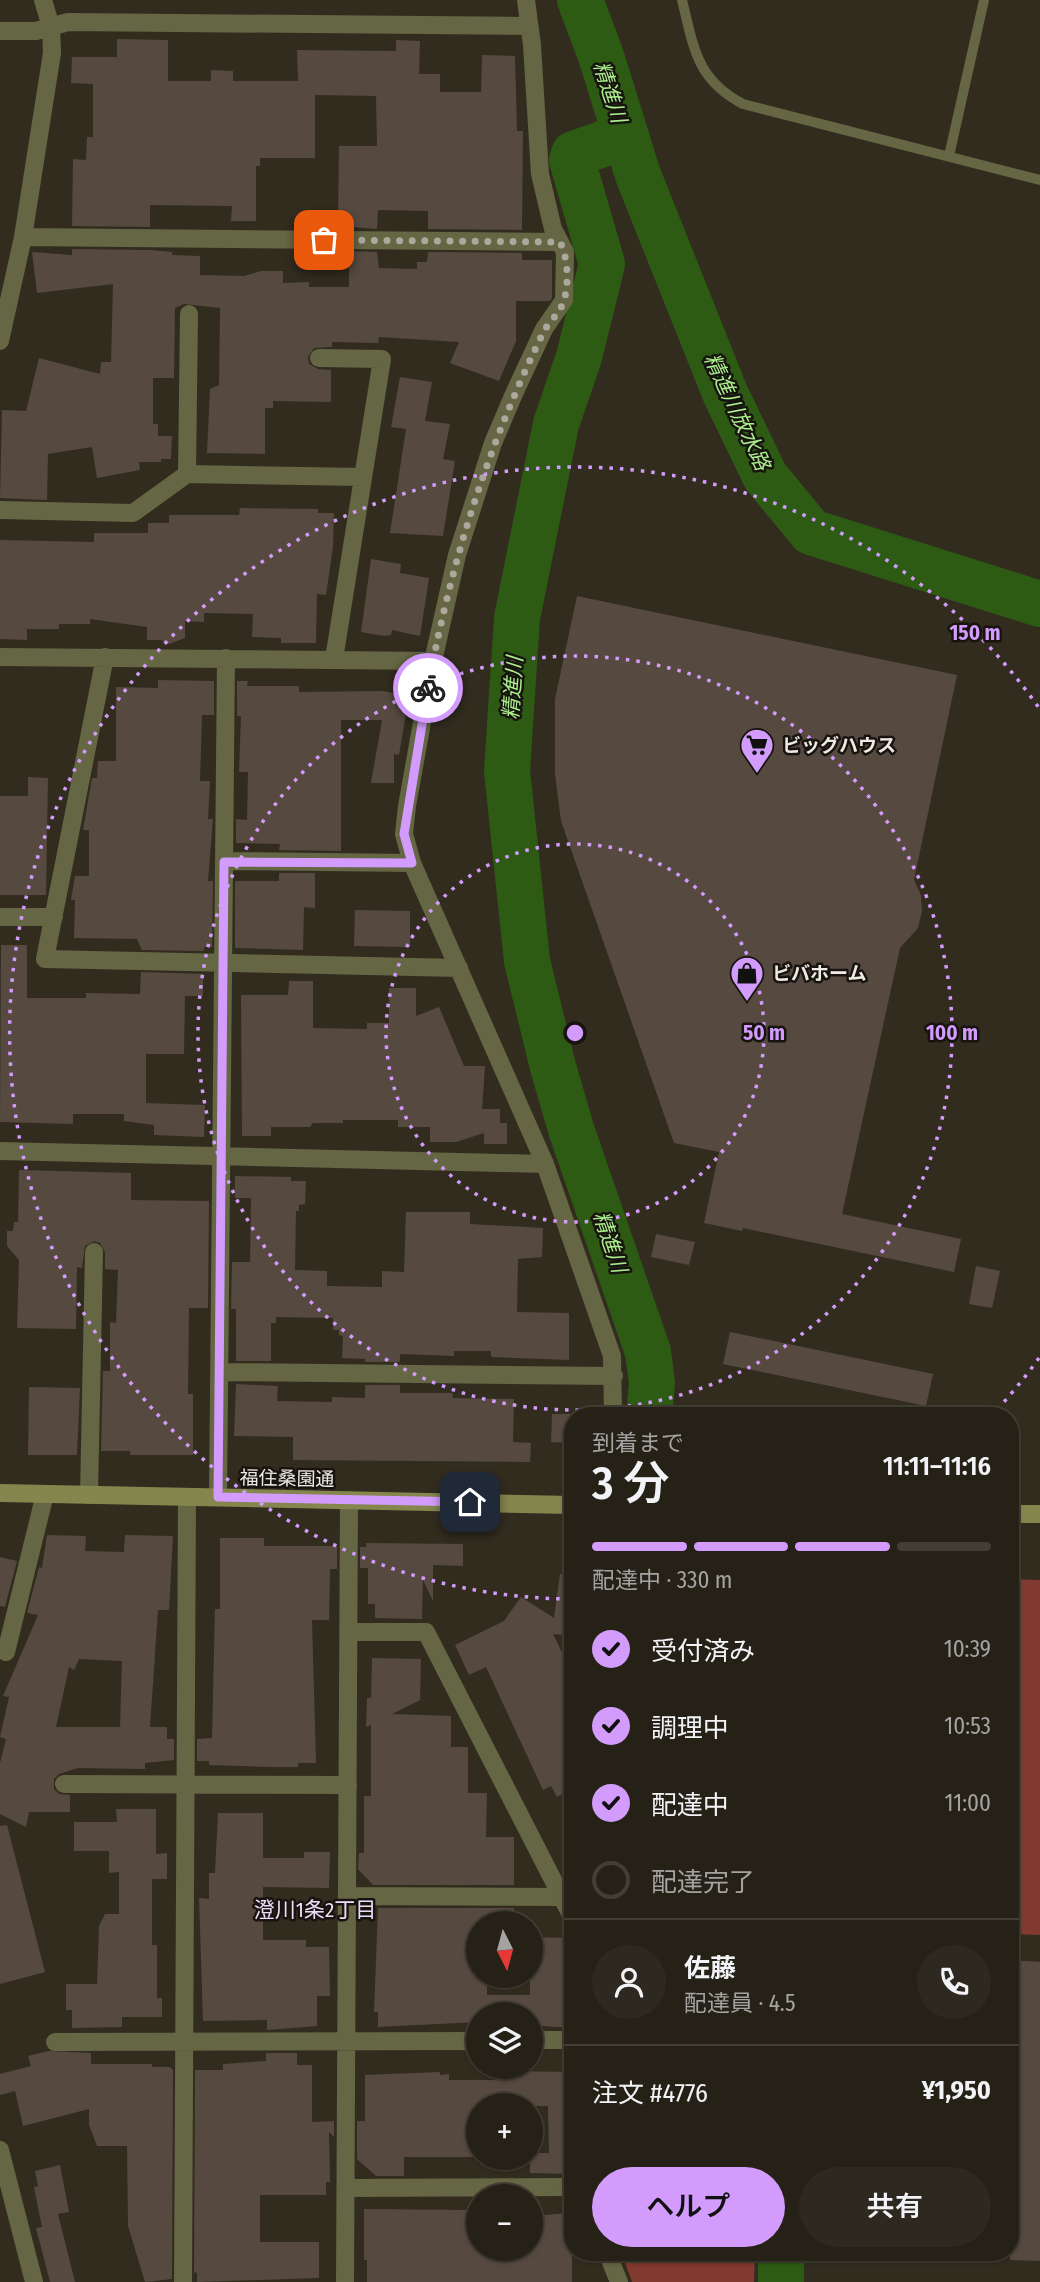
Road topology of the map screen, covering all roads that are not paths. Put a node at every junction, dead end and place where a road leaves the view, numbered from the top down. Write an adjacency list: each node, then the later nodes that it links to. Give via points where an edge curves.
1 (43, 0): 6 (street)
2 (526, 0): 5 (street)
3 (682, 0): 8 (lane, via 696,57 728,96 743,104)
4 (984, 0): 8 (lane)
5 (529, 26): 6 (street, via 68,22); 11 (street, via 540,174)
6 (51, 27): 7 (street); 10 (street, via 52,53)
7 (0, 31)
8 (949, 156): 9 (lane)
9 (1040, 180)
10 (23, 237): 11 (street); 13 (street)
11 (560, 242): 22 (street, via 565,252 564,300 544,330 493,443 457,555)
12 (189, 314): 15 (street)
13 (0, 341)
14 (319, 358): 16 (street, via 382,359)
15 (187, 474): 16 (street); 17 (street, via 133,513)
16 (363, 477): 21 (street)
17 (0, 510)
18 (0, 657): 19 (street)
19 (106, 657): 20 (street); 26 (street)
20 (226, 658): 21 (street); 23 (street)
21 (334, 659): 22 (street)
22 (433, 661): 24 (street, via 404,834)
23 (224, 862): 24 (street); 27 (street)
24 (412, 863): 28 (street)
25 (0, 917): 26 (street)
26 (54, 917): 27 (street, via 45,959)
27 (224, 962): 28 (street); 30 (street)
28 (459, 968): 31 (street)
29 (0, 1151): 30 (street)
30 (223, 1156): 31 (street); 33 (street)
31 (545, 1164): 34 (street, via 612,1356)
32 (93, 1252): 38 (street)
33 (220, 1372): 34 (street); 40 (street)
34 (614, 1376): 35 (street)
35 (613, 1407)
36 (0, 1493): 37 (street, 福住桑園通)
37 (45, 1494): 38 (street, 福住桑園通); 46 (street)
38 (89, 1495): 39 (street, 福住桑園通)
39 (187, 1497): 40 (street, 福住桑園通); 48 (street)
40 (218, 1497): 41 (street, 福住桑園通)
41 (349, 1500): 42 (street, 福住桑園通); 45 (street)
42 (564, 1505)
43 (1019, 1514): 44 (street)
44 (1040, 1514)
45 (349, 1632): 49 (street); 51 (street, via 426,1632)
46 (6, 1652)
47 (64, 1784): 48 (street)
48 (186, 1785): 49 (street); 57 (street)
49 (348, 1785): 50 (street)
50 (347, 1896): 51 (street); 54 (street)
51 (563, 1897)
52 (543, 2040): 53 (street)
53 (564, 2040)
54 (347, 2041): 55 (street); 57 (street); 60 (street)
55 (466, 2041)
56 (55, 2042): 57 (street)
57 (185, 2042): 63 (street)
58 (0, 2150): 62 (street)
59 (564, 2187): 60 (street)
60 (346, 2188): 64 (street)
61 (611, 2261): 65 (street)
62 (34, 2282)
63 (183, 2282)
64 (345, 2282)
65 (619, 2282)

